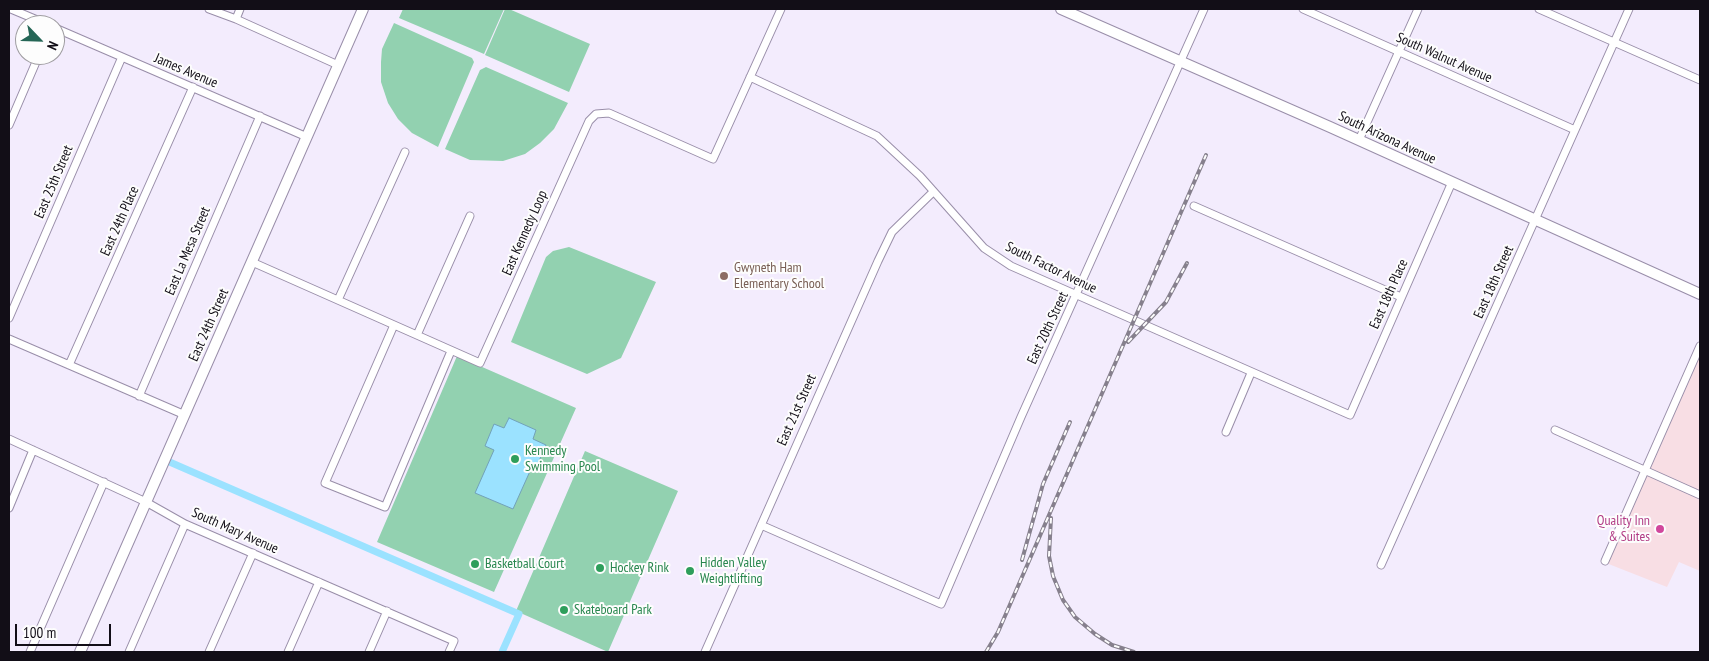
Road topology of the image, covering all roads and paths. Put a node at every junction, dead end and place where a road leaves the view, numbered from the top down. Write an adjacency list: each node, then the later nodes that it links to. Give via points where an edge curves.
1 (11, 9): 12 (street)
2 (209, 9): 13 (street)
3 (240, 9): 13 (street)
4 (362, 9): 20 (main road, East 24th Street)
5 (781, 9): 21 (street)
6 (1061, 9): 18 (main road, South Arizona Avenue)
7 (1204, 9): 18 (street, East 20th Street)
8 (1303, 9): 16 (street, South Walnut Avenue)
9 (1418, 9): 16 (street)
10 (1539, 9): 15 (street)
11 (1629, 9): 15 (street, East 18th Street)
12 (25, 15)
13 (236, 19): 20 (street)
14 (65, 32): 17 (street, James Avenue)
15 (1614, 42): 22 (street); 26 (street, East 18th Street)
16 (1398, 52): 26 (street, South Walnut Avenue); 28 (street)
17 (122, 56): 23 (street, James Avenue); 40 (street, East 25th Street)
18 (1180, 62): 28 (main road, South Arizona Avenue); 37 (street, East 20th Street)
19 (35, 65): 25 (street)
20 (338, 65): 27 (main road, East 24th Street)
21 (750, 77): 31 (street, South Factor Avenue, via 877,136); 45 (street, East Kennedy Loop, via 713,159 609,112 596,114 589,121 480,363)
22 (1700, 80)
23 (193, 87): 24 (street, James Avenue); 46 (street, East 24th Place)
24 (260, 116): 27 (street, James Avenue); 48 (street, East La Mesa Street)
25 (9, 125)
26 (1575, 130): 34 (street, East 18th Street)
27 (307, 137): 35 (main road, East 24th Street)
28 (1359, 140): 30 (main road, South Arizona Avenue)
29 (405, 152): 39 (street)
30 (1452, 182): 34 (main road, South Arizona Avenue); 38 (street, East 18th Place)
31 (933, 192): 37 (street, South Factor Avenue, via 984,248 1011,266); 61 (street, East 21st Street, via 892,232)
32 (1194, 206): 38 (street)
33 (470, 216): 42 (street)
34 (1535, 219): 36 (main road, South Arizona Avenue); 64 (street, East 18th Street)
35 (252, 262): 39 (street); 49 (main road, East 24th Street)
36 (1700, 294)
37 (1077, 295): 47 (street, South Factor Avenue); 61 (street, East 20th Street, via 942,604)
38 (1401, 297): 50 (street, East 18th Place)
39 (338, 300): 41 (street)
40 (9, 318)
41 (394, 325): 42 (street); 45 (street, via 325,482 385,508)
42 (417, 335): 45 (street)
43 (9, 339): 46 (street)
44 (1700, 346): 55 (street)
45 (452, 351)
46 (69, 366): 48 (street)
47 (1251, 373): 50 (street, South Factor Avenue); 52 (street)
48 (139, 396): 49 (street)
49 (184, 415): 58 (main road, East 24th Street)
50 (1350, 415)
51 (1555, 430): 55 (street)
52 (1226, 432)
53 (9, 439): 54 (street, South Mary Avenue)
54 (33, 450): 56 (street, South Mary Avenue); 59 (street)
55 (1645, 470): 57 (street); 63 (street)
56 (104, 482): 58 (street, South Mary Avenue); 67 (street)
57 (1700, 495)
58 (146, 502): 60 (street, South Mary Avenue); 68 (main road, East 24th Street)
59 (9, 508)
60 (185, 524): 62 (street, South Mary Avenue); 69 (street)
61 (761, 525): 74 (street, East 21st Street)
62 (253, 553): 65 (street, South Mary Avenue); 70 (street)
63 (1605, 561)
64 (1381, 566)
65 (319, 582): 66 (street, South Mary Avenue); 71 (street)
66 (387, 611): 72 (street); 73 (street, South Mary Avenue, via 454,641)
67 (30, 652)
68 (80, 652)
69 (129, 652)
70 (209, 652)
71 (288, 652)
72 (370, 652)
73 (449, 652)
74 (705, 652)

